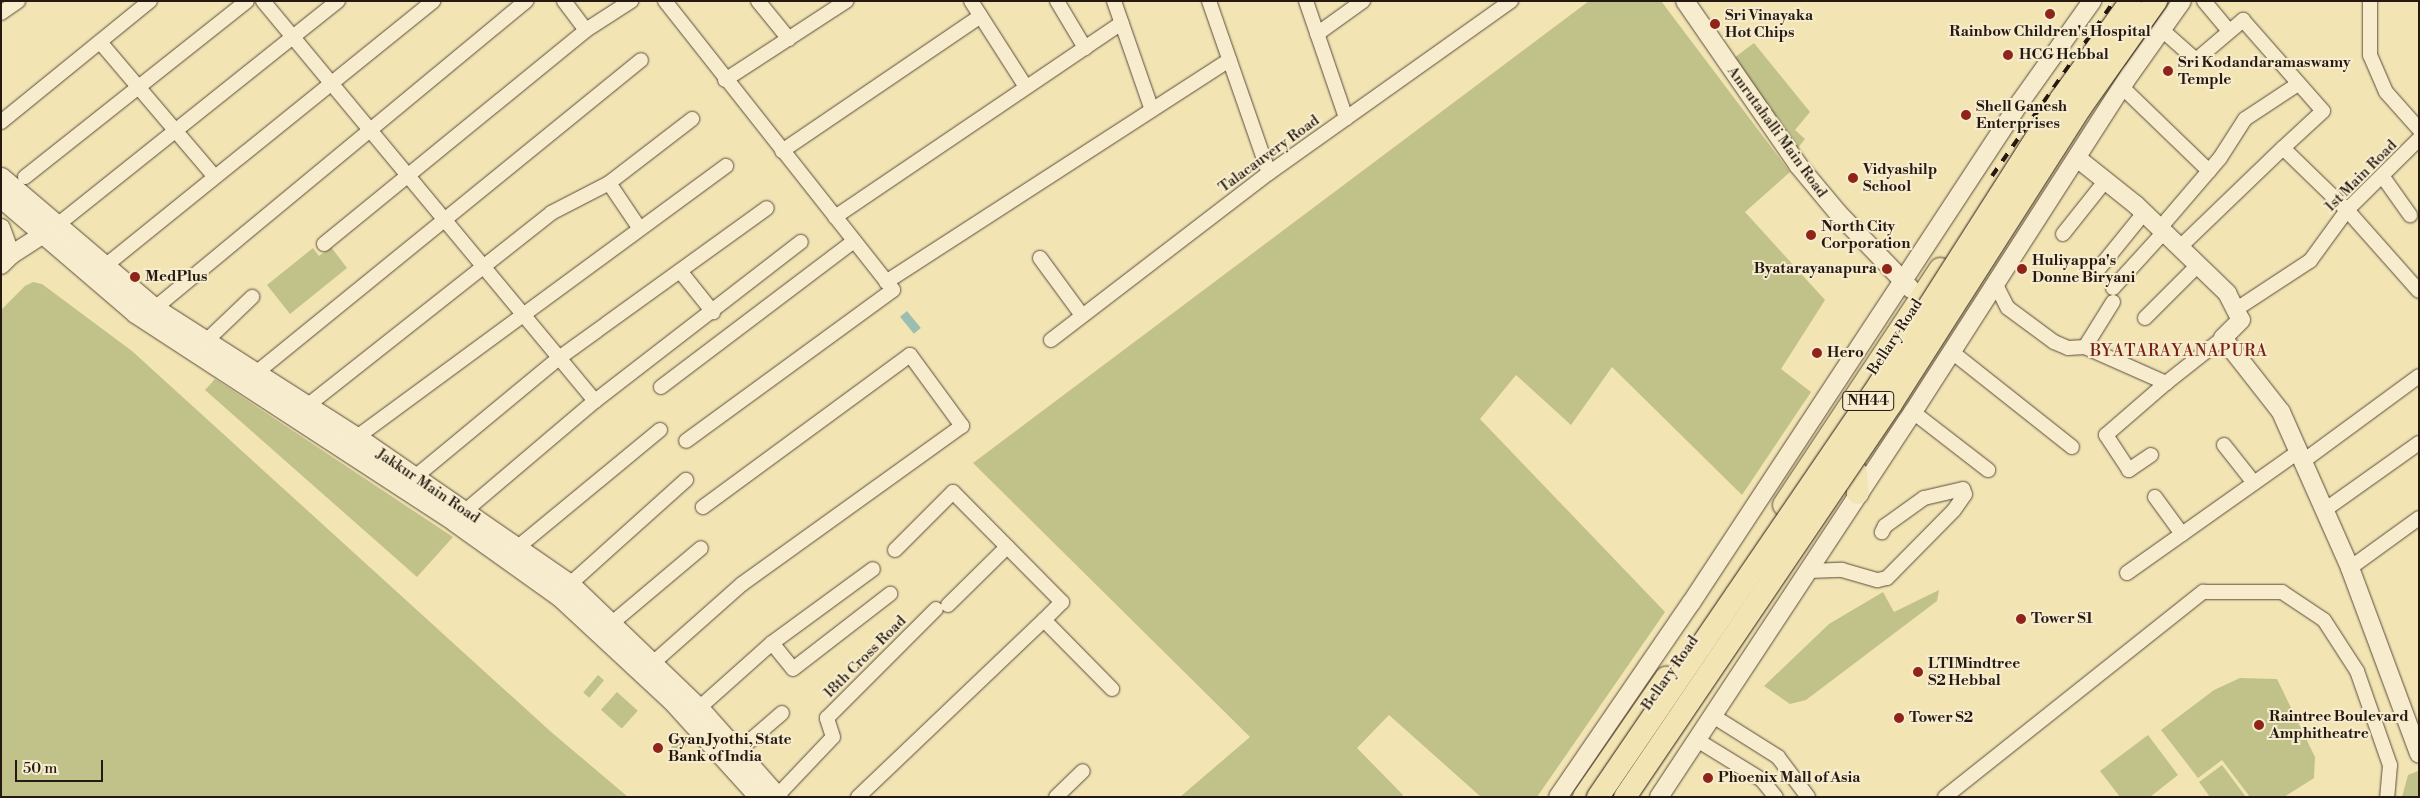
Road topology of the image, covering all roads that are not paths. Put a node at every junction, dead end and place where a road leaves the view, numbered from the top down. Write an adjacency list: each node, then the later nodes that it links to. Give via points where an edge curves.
1 (18, 1): 29 (street)
2 (150, 1): 38 (street)
3 (247, 1): 45 (street)
4 (263, 1): 36 (street)
5 (338, 1): 36 (street)
6 (434, 1): 43 (street)
7 (526, 1): 53 (street)
8 (564, 1): 33 (street)
9 (631, 1): 33 (street)
10 (665, 1): 42 (street)
11 (758, 1): 37 (street)
12 (971, 1): 30 (street)
13 (1057, 1): 39 (street)
14 (1114, 1): 31 (street)
15 (1208, 1): 41 (street)
16 (1306, 1): 35 (street)
17 (1363, 1): 35 (street)
18 (1512, 1): 49 (street, Talacauvery Road)
19 (1685, 1): 93 (street, Amrutahalli Main Road, via 1798,165)
20 (2092, 1): 93 (street, via 2021,101)
21 (2121, 1): 97 (highway, Bellary Road, via 2053,94)
22 (2131, 1): 165 (highway, Bellary Road / NH44, bridge, via 2061,100 1852,426)
23 (2156, 1): 166 (highway, Bellary Road / NH44, bridge, via 2081,107 1885,412)
24 (2168, 1): 104 (highway, via 2026,206)
25 (2182, 1): 32 (street)
26 (2204, 1): 34 (street)
27 (2371, 2): 52 (street, via 2370,55 2386,92)
28 (841, 3): 37 (street)
29 (1, 13)
30 (981, 16): 47 (street); 57 (street)
31 (1122, 23): 39 (street); 48 (street)
32 (2161, 29): 34 (street, via 2196,60); 46 (street)
33 (586, 30): 62 (street)
34 (2230, 31): 44 (street, via 2243,20)
35 (1317, 34): 49 (street)
36 (293, 37): 43 (street); 54 (street)
37 (788, 39): 42 (street)
38 (100, 42): 45 (street); 51 (street)
39 (1085, 48): 47 (street)
40 (640, 60): 75 (street)
41 (1229, 60): 48 (street); 61 (street)
42 (725, 80): 57 (street)
43 (331, 84): 53 (street); 65 (street)
44 (2298, 84): 56 (street, via 2323,111); 60 (street, via 2245,119)
45 (139, 87): 54 (street); 64 (street)
46 (2122, 87): 58 (street); 60 (street)
47 (1026, 88): 74 (street)
48 (1152, 110): 92 (street)
49 (1346, 118): 61 (street, Talacauvery Road)
50 (692, 119): 68 (street)
51 (1, 122)
52 (2419, 128)
53 (370, 130): 62 (street); 98 (street)
54 (176, 131): 65 (street); 79 (street)
55 (2419, 139): 66 (street, 1st Main Road)
56 (2283, 148): 71 (street); 84 (street)
57 (782, 151): 74 (street)
58 (2077, 158): 67 (street); 94 (street)
59 (726, 166): 77 (street)
60 (2209, 171): 78 (street)
61 (1269, 173): 102 (street, Talacauvery Road)
62 (407, 175): 75 (street); 83 (street)
63 (1, 177): 79 (main road)
64 (25, 177)
65 (215, 177): 88 (street)
66 (2383, 177): 71 (street, 1st Main Road); 73 (street)
67 (2106, 180): 72 (street); 80 (street)
68 (609, 183): 77 (street); 89 (street, via 551,213)
69 (1, 198): 79 (main road)
70 (767, 208): 90 (street)
71 (2347, 210): 95 (street); 99 (street, 1st Main Road, via 2310,261)
72 (2144, 213): 78 (street); 91 (street)
73 (2410, 215)
74 (835, 217): 81 (street)
75 (445, 221): 89 (street); 111 (street)
76 (1, 228): 86 (street)
77 (640, 229): 101 (street)
78 (2162, 230): 84 (street); 108 (street, via 2113,295)
79 (50, 231): 86 (street); 88 (main road, Jakkur Main Road); 134 (main road, Jakkur Main Road, via 135,313)
80 (2063, 234)
81 (854, 241): 92 (street); 114 (street)
82 (801, 242): 100 (street)
83 (324, 244)
84 (2180, 247): 87 (street)
85 (1040, 258): 102 (street)
86 (6, 260)
87 (2198, 265): 99 (street, via 2227,293); 103 (street)
88 (105, 266): 98 (main road, Jakkur Main Road)
89 (483, 266): 101 (street); 116 (street)
90 (680, 271): 100 (street); 110 (street)
91 (2096, 272)
92 (886, 282): 120 (street, via 893,290)
93 (1902, 282): 97 (street, Amrutahalli Main Road); 163 (street, via 1691,603)
94 (1995, 283): 108 (street, via 2008,308 2054,342 2068,348); 109 (street)
95 (2419, 291)
96 (252, 297): 107 (street)
97 (1922, 297): 104 (street, Amrutahalli Main Road); 164 (highway, Bellary Road, via 1750,557)
98 (155, 308): 107 (main road, Jakkur Main Road)
99 (2236, 310): 105 (street, via 2241,320)
100 (713, 312): 115 (street)
101 (522, 313): 110 (street); 119 (street)
102 (1081, 314): 106 (street, Talacauvery Road)
103 (2145, 318)
104 (1956, 321): 129 (highway)
105 (2222, 338): 113 (street); 125 (street, via 2281,412)
106 (1051, 340)
107 (206, 341): 111 (main road, Jakkur Main Road)
108 (2085, 347): 113 (street)
109 (1952, 352): 117 (street); 123 (street)
110 (559, 358): 115 (street); 127 (street)
111 (256, 373): 116 (main road, Jakkur Main Road)
112 (2419, 376): 125 (street)
113 (2166, 383): 124 (street, via 2106,435 2129,470)
114 (661, 387)
115 (595, 401): 134 (street)
116 (307, 406): 119 (main road, Jakkur Main Road)
117 (1913, 412): 126 (street); 129 (street)
118 (660, 430): 138 (street)
119 (357, 437): 127 (main road, Jakkur Main Road)
120 (686, 441)
121 (2419, 443): 133 (street)
122 (2224, 445): 130 (street)
123 (2072, 447)
124 (2151, 455)
125 (2300, 457): 130 (street); 133 (street)
126 (1988, 470)
127 (415, 477): 134 (main road, Jakkur Main Road)
128 (686, 480): 146 (street)
129 (1857, 483): 144 (street); 167 (highway)
130 (2254, 483): 137 (street)
131 (2156, 497): 137 (street)
132 (703, 507): 151 (street, via 910,355 962,426 742,584)
133 (2326, 509): 142 (street)
134 (459, 516): 138 (main road, Jakkur Main Road); 158 (main road, Jakkur Main Road, via 560,597)
135 (2419, 518): 142 (street)
136 (1882, 532): 144 (street, via 1885,526 1924,498 1963,489 1964,494 1954,510 1887,578 1878,580 1842,570)
137 (2182, 534): 145 (street)
138 (518, 547): 146 (main road, Jakkur Main Road)
139 (1007, 547): 141 (street, via 953,492); 148 (street, via 1062,602); 160 (street, 18th Cross Road, via 827,718 833,734 831,741)
140 (701, 548): 149 (street)
141 (895, 550)
142 (2350, 568): 157 (street)
143 (873, 569): 150 (street)
144 (1808, 571): 155 (street)
145 (2127, 573)
146 (570, 584): 149 (main road, Jakkur Main Road)
147 (890, 594): 150 (street, via 793,669)
148 (1044, 620): 152 (street); 161 (street)
149 (612, 623): 151 (main road, Jakkur Main Road)
150 (772, 643): 153 (street)
151 (654, 662): 153 (main road, Jakkur Main Road)
152 (1112, 689)
153 (700, 708): 158 (main road, Jakkur Main Road)
154 (782, 713): 158 (street)
155 (1713, 716): 156 (street); 170 (street, via 1778,757)
156 (1698, 740): 168 (street); 169 (street, via 1762,780)
157 (2419, 754)
158 (743, 763): 160 (main road, Jakkur Main Road)
159 (1083, 771): 162 (street)
160 (771, 796)
161 (858, 797)
162 (1056, 797)
163 (1558, 797)
164 (1584, 797)
165 (1598, 797)
166 (1625, 797)
167 (1638, 797)
168 (1659, 797)
169 (1776, 797)
170 (1808, 797)
171 (1945, 797): 172 (street, via 2203,592 2282,592 2324,620 2357,671 2390,765)
172 (2387, 797)

